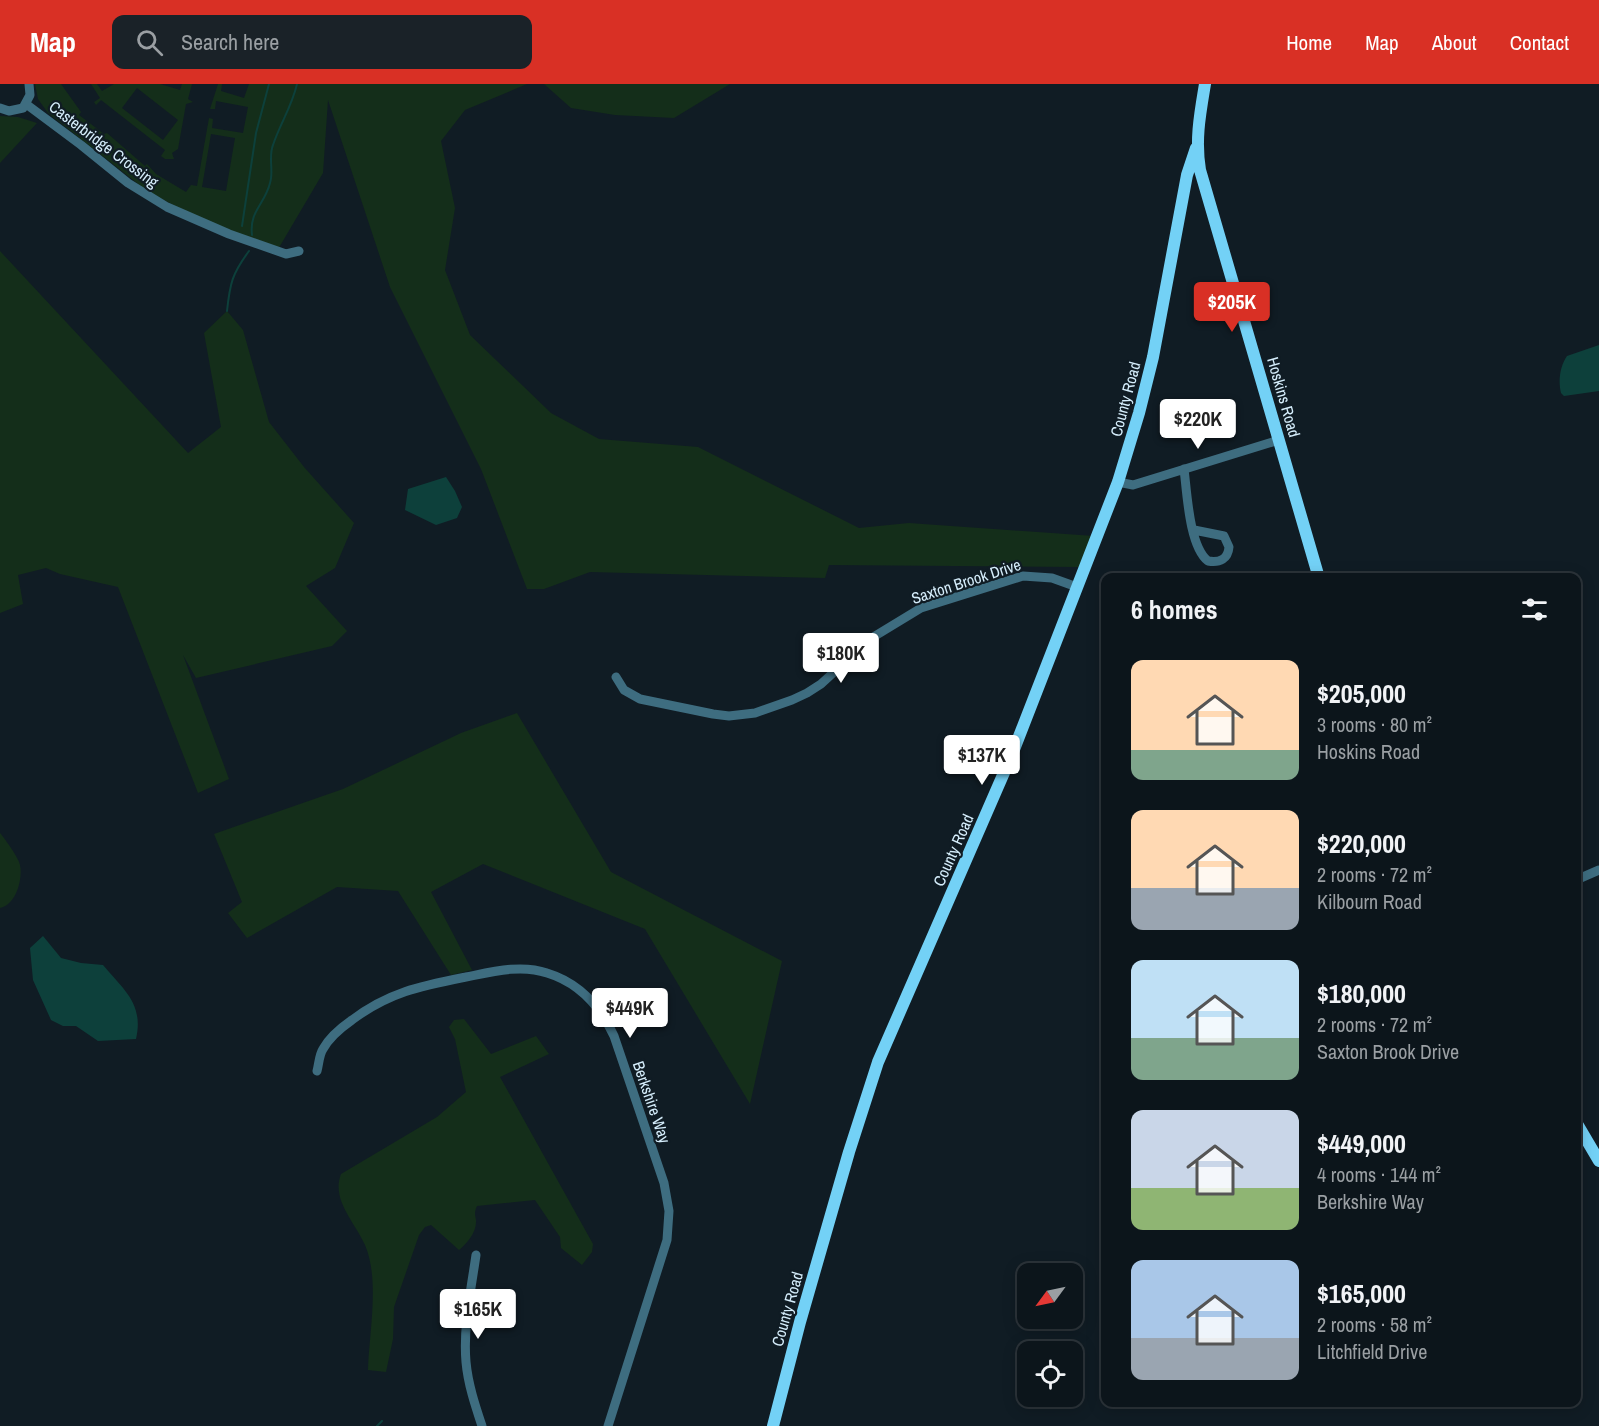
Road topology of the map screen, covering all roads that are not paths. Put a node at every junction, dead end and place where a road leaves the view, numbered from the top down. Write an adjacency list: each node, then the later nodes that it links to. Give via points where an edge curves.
1 (29, 84): 3 (street)
2 (1205, 84): 5 (street, Hoskins Road)
3 (26, 104): 4 (street, via 14,111); 6 (street, Casterbridge Crossing, via 128,183 167,207 285,254)
4 (0, 108)
5 (1196, 148): 7 (street, Hoskins Road); 9 (street, County Road, via 1187,175 1153,357)
6 (299, 251)
7 (1279, 440): 8 (street); 11 (street, Hoskins Road)
8 (1184, 469): 9 (street, via 1133,485); 10 (street)
9 (1118, 482): 12 (street, County Road)
10 (1194, 531)
11 (1318, 573)
12 (1077, 587): 13 (street, Saxton Brook Drive, via 1052,578 1023,576 921,608 870,639 807,693 755,713 729,716 640,699 624,690); 22 (street, County Road, via 1013,752 878,1062)
13 (616, 677)
14 (1599, 870): 15 (street)
15 (1581, 878)
16 (317, 1071): 21 (street, Berkshire Way, via 322,1049 341,1028 399,992 435,983 518,969 537,970 566,980 596,1004 614,1036 664,1183 669,1211 667,1240)
17 (1581, 1130): 18 (street)
18 (1599, 1161)
19 (476, 1255): 20 (street, via 465,1340 468,1374)
20 (482, 1426)
21 (608, 1426)
22 (773, 1426)

